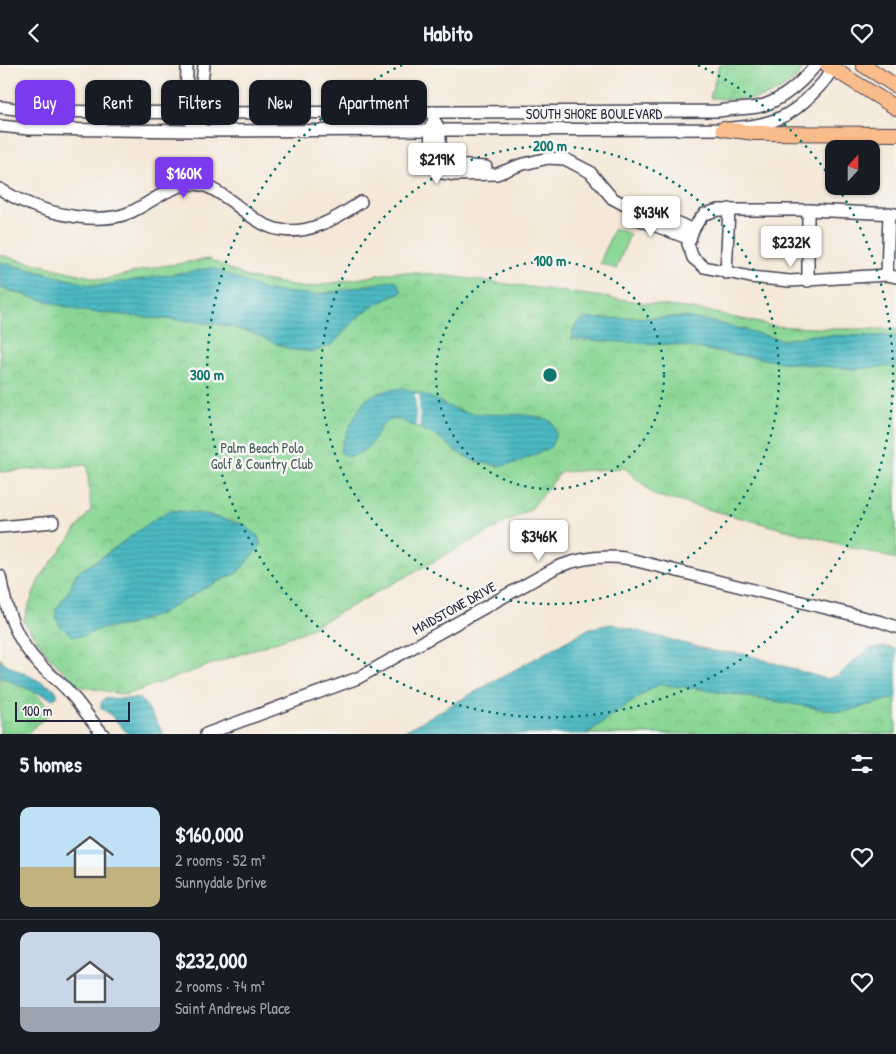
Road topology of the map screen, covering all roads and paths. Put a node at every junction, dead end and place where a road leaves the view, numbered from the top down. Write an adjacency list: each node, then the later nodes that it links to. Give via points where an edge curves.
1 (187, 65): 6 (street)
2 (204, 65): 7 (street)
3 (816, 65): 11 (street, SOUTH SHORE BOULEVARD, via 792,89 773,102 757,107 718,111)
4 (863, 65): 8 (main road)
5 (831, 66): 10 (main road); 19 (street, SOUTH SHORE BOULEVARD, via 819,87 782,119 764,125)
6 (187, 80)
7 (202, 80)
8 (896, 86)
9 (0, 107): 12 (street, SOUTH SHORE BOULEVARD, via 34,111)
10 (896, 108)
11 (585, 110): 14 (street, SOUTH SHORE BOULEVARD); 18 (street)
12 (161, 113)
13 (239, 113): 14 (street, SOUTH SHORE BOULEVARD)
14 (433, 115): 20 (street)
15 (193, 125): 21 (street)
16 (199, 125): 21 (street)
17 (0, 126): 21 (street, SOUTH SHORE BOULEVARD)
18 (584, 129): 19 (street, SOUTH SHORE BOULEVARD); 20 (street, SOUTH SHORE BOULEVARD)
19 (723, 129): 22 (main road, via 754,133)
20 (435, 130): 21 (street, SOUTH SHORE BOULEVARD); 28 (street, via 450,165 510,169 548,158 565,159 590,172 612,198 634,211 644,207)
21 (196, 131)
22 (896, 134)
23 (0, 189): 24 (street, via 49,211 81,217 114,217 180,186 194,184 212,188 276,229 291,230 333,220)
24 (361, 202)
25 (729, 209): 26 (street); 28 (street, via 704,214); 29 (street)
26 (808, 210): 27 (street); 31 (street)
27 (892, 214): 30 (street)
28 (691, 235): 29 (street, via 690,252 698,263)
29 (726, 273): 31 (street)
30 (892, 276): 31 (street)
31 (808, 281)
32 (53, 522): 33 (street)
33 (0, 527)
34 (0, 577): 36 (street, via 8,615 23,645 42,668 78,701)
35 (896, 627): 37 (street, MAIDSTONE DRIVE, via 625,558 599,556 557,567 358,678)
36 (103, 734)
37 (206, 734)

